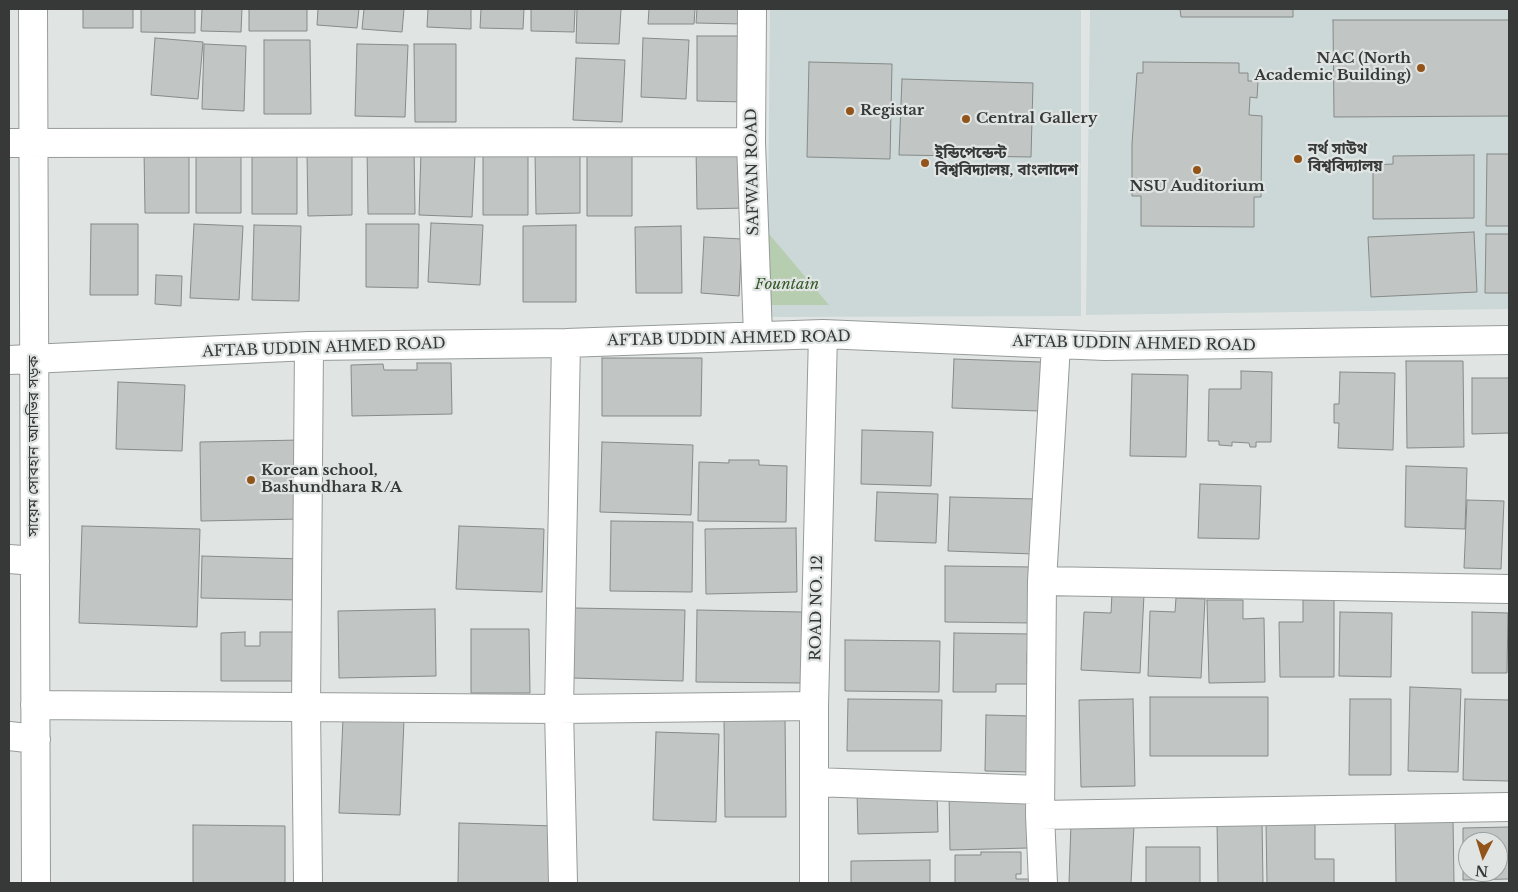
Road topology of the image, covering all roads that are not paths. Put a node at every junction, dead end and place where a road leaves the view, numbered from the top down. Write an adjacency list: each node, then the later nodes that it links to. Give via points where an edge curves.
1 (32, 9): 4 (street, সায়েম সোবহান আনভির সড়ক)
2 (752, 9): 3 (street, SAFWAN ROAD)
3 (751, 142): 4 (street); 6 (street, SAFWAN ROAD)
4 (21, 143): 11 (street, সায়েম সোবহান আনভির সড়ক)
5 (823, 334): 6 (street, AFTAB UDDIN AHMED ROAD); 9 (street, AFTAB UDDIN AHMED ROAD); 16 (street, ROAD NO. 12)
6 (758, 336): 8 (street, AFTAB UDDIN AHMED ROAD)
7 (1509, 340): 9 (street, AFTAB UDDIN AHMED ROAD, via 1289,345)
8 (566, 343): 10 (street, AFTAB UDDIN AHMED ROAD); 18 (street)
9 (1056, 345): 13 (street)
10 (309, 346): 11 (street, AFTAB UDDIN AHMED ROAD); 17 (street)
11 (21, 360): 12 (street, সায়েম সোবহান আনভির সড়ক)
12 (22, 560): 15 (street, সায়েম সোবহান আনভির সড়ক)
13 (1042, 581): 14 (street); 22 (street)
14 (1509, 589)
15 (35, 705): 17 (street); 20 (street, সায়েম সোবহান আনভির সড়ক)
16 (814, 706): 18 (street); 21 (street, ROAD NO. 12)
17 (306, 707): 18 (street); 25 (street)
18 (559, 709): 26 (street)
19 (9, 736): 20 (street)
20 (36, 739): 24 (street, সায়েম সোবহান আনভির সড়ক)
21 (814, 782): 22 (street); 27 (street, ROAD NO. 12)
22 (1040, 803): 23 (street); 28 (street)
23 (1509, 807)
24 (36, 883)
25 (308, 883)
26 (563, 883)
27 (814, 883)
28 (1042, 883)

